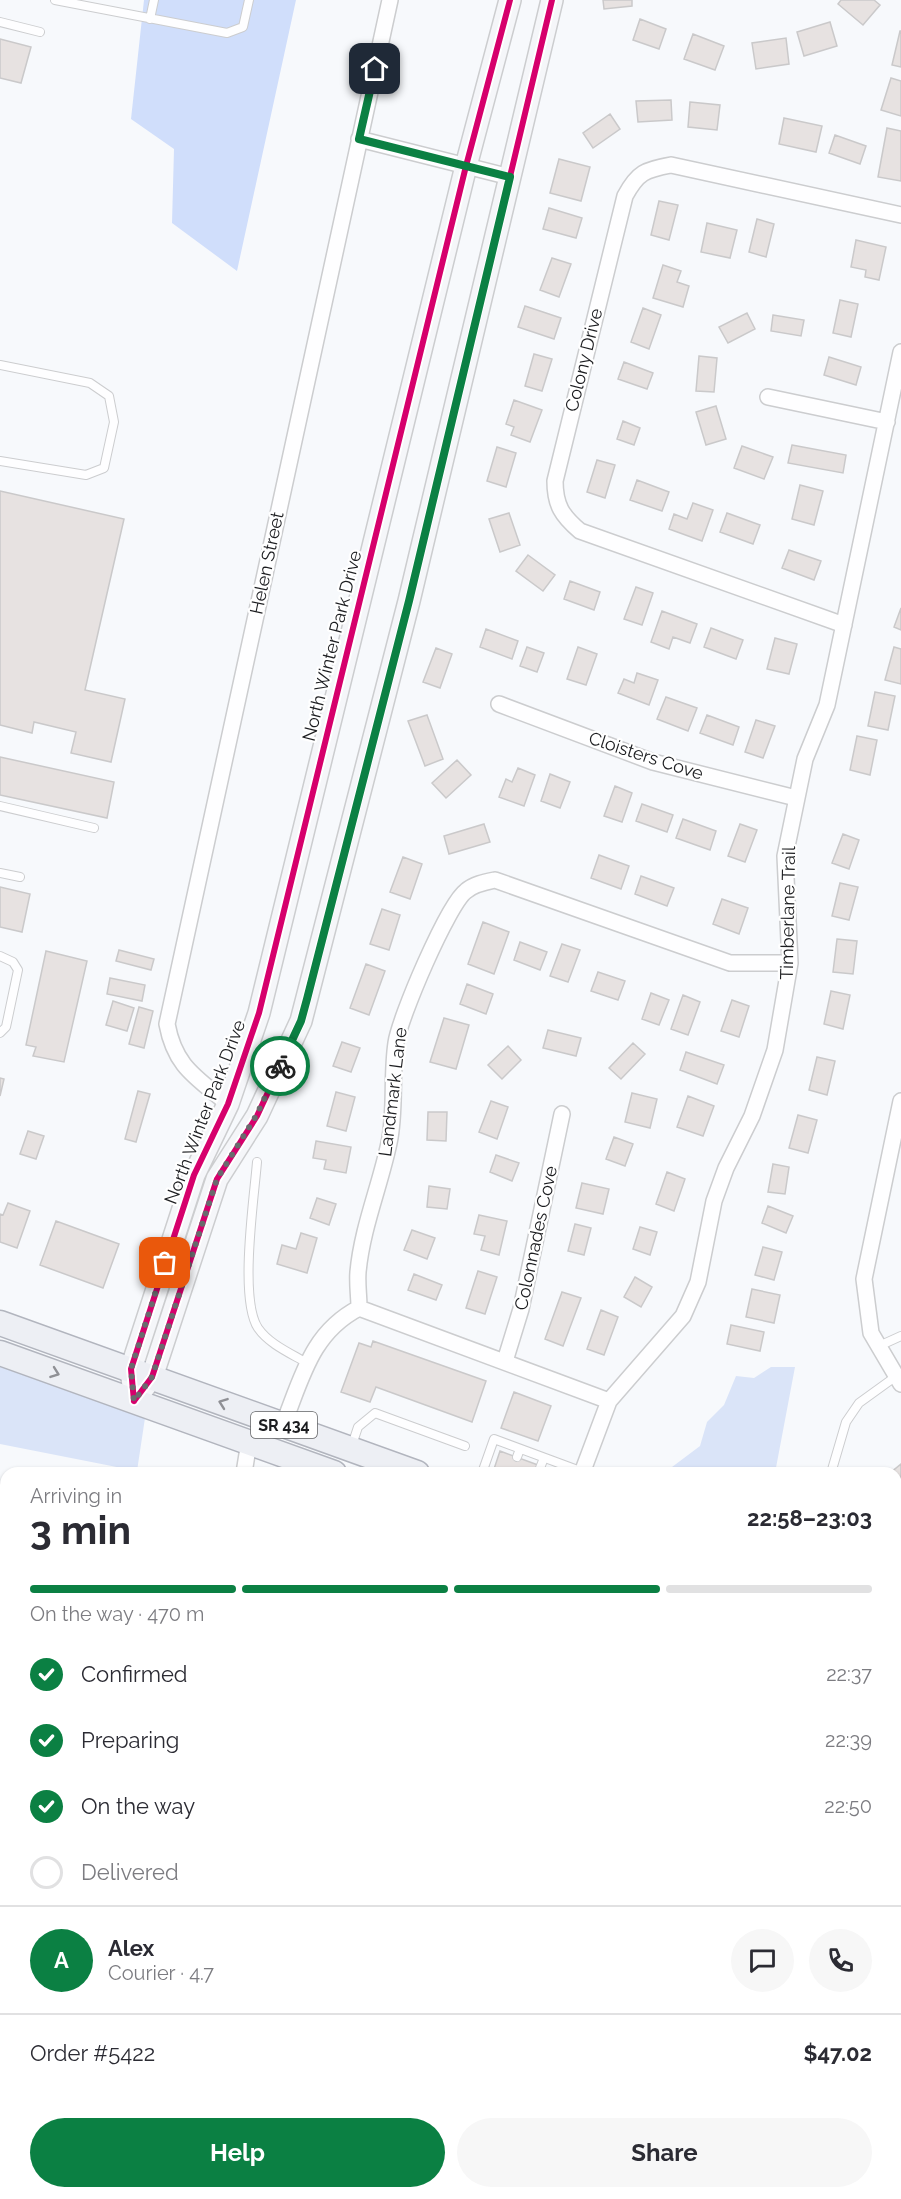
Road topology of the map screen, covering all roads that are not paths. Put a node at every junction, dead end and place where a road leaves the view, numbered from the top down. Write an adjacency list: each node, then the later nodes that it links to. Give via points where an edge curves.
1 (55, 0): 7 (lane)
2 (154, 0): 8 (lane)
3 (249, 0): 8 (lane, via 243,27 227,33)
4 (390, 0): 11 (street, Helen Street)
5 (510, 0): 12 (street, North Winter Park Drive)
6 (552, 0): 13 (street, North Winter Park Drive)
7 (64, 1): 8 (lane)
8 (150, 19)
9 (0, 22): 10 (lane)
10 (40, 32)
11 (359, 139): 12 (street); 31 (street, Helen Street, via 167,1024 177,1059)
12 (466, 166): 13 (street); 31 (street, North Winter Park Drive, via 259,1012)
13 (510, 177): 42 (street, North Winter Park Drive, via 409,601 301,1021 256,1116 217,1179)
14 (901, 215): 20 (street, Colony Drive, via 671,165 634,178 625,196 555,482 555,499 563,516 580,531)
15 (901, 352): 18 (street, Timberlane Trail)
16 (0, 365): 19 (lane, via 90,383 109,396 114,422 104,468 86,475)
17 (768, 397): 18 (street)
18 (886, 422): 20 (street, Timberlane Trail)
19 (0, 461)
20 (844, 626): 22 (street, Timberlane Trail, via 826,705 805,759)
21 (499, 704): 22 (street, Cloisters Cove, via 653,762)
22 (796, 798): 28 (street, Timberlane Trail, via 785,856)
23 (0, 806): 24 (lane)
24 (94, 828)
25 (0, 873): 26 (lane)
26 (20, 877)
27 (0, 956): 29 (lane, via 18,969 6,1027)
28 (790, 963): 35 (street, Landmark Lane, via 730,963 495,880 464,891 404,1010 396,1043 390,1141 361,1250); 45 (street, Timberlane Trail, via 775,1050 752,1116 714,1201 698,1282 683,1316)
29 (0, 1033)
30 (901, 1101): 33 (street)
31 (228, 1104): 42 (street, North Winter Park Drive, via 194,1175)
32 (562, 1114): 40 (street, Colonnades Cove, via 520,1309)
33 (898, 1133): 38 (street, via 864,1279 870,1333)
34 (257, 1162): 41 (lane, via 250,1306 258,1327 271,1342)
35 (359, 1308): 40 (street); 41 (street, via 340,1318 315,1347)
36 (0, 1323): 42 (main road, SR 434)
37 (901, 1336): 38 (lane)
38 (879, 1346): 43 (street)
39 (0, 1353): 44 (main road, SR 434, one-way to 44)
40 (505, 1360): 45 (street)
41 (307, 1363): 46 (street)
42 (142, 1373): 44 (street, North Winter Park Drive); 46 (main road, SR 434, one-way to 42)
43 (898, 1380): 58 (lane, via 859,1403 846,1422)
44 (134, 1401): 47 (main road, SR 434)
45 (609, 1401): 57 (street, Timberlane Trail)
46 (283, 1425): 49 (main road, SR 434)
47 (249, 1442): 51 (street); 52 (main road, SR 434)
48 (465, 1446): 49 (lane, via 375,1413 358,1427)
49 (350, 1449): 53 (main road, SR 434)
50 (544, 1458): 54 (lane, via 518,1453 494,1439); 55 (lane); 56 (lane)
51 (245, 1467)
52 (318, 1467)
53 (400, 1467)
54 (484, 1467)
55 (540, 1467)
56 (567, 1467)
57 (584, 1467)
58 (833, 1467)

